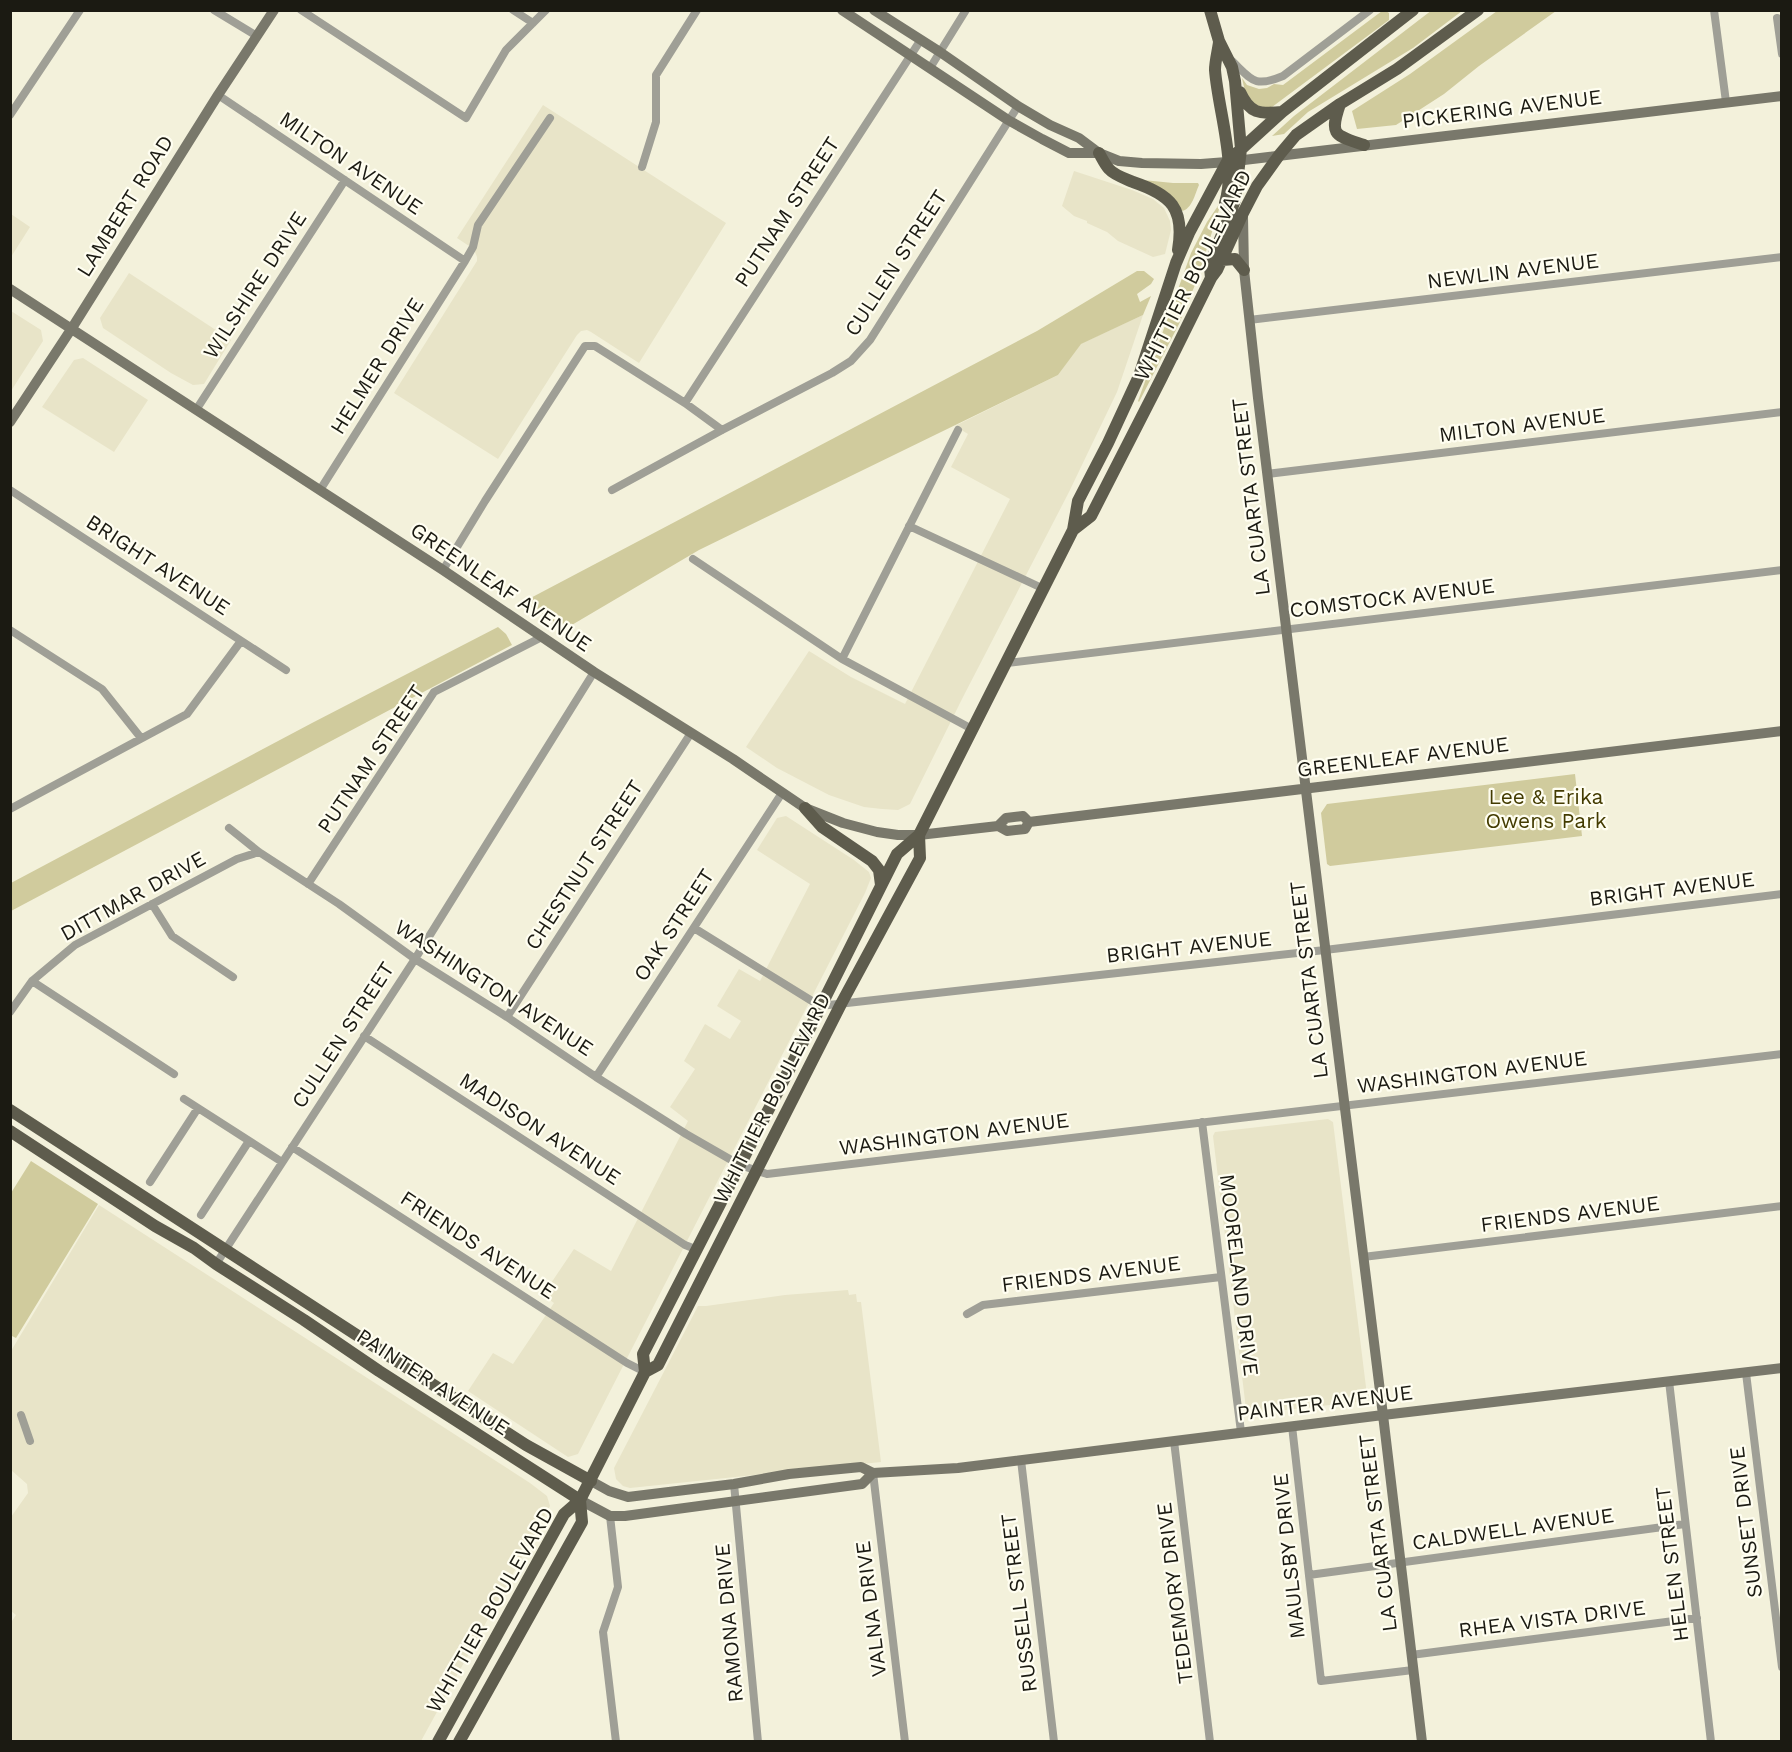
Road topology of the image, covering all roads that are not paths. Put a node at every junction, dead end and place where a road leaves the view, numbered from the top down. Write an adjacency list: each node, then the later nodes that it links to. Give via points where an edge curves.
1 (80, 10): 33 (street)
2 (214, 10): 18 (street)
3 (274, 10): 18 (street, LAMBERT ROAD)
4 (301, 10): 17 (street, via 466,118 506,50)
5 (513, 10): 17 (street)
6 (546, 10): 17 (street)
7 (697, 10): 41 (street, via 656,75 656,122)
8 (842, 10): 23 (street)
9 (874, 10): 19 (street)
10 (966, 10): 21 (street)
11 (1210, 10): 20 (main road)
12 (1371, 10): 24 (street, via 1273,80 1255,81)
13 (1478, 10): 30 (main road, WHITTIER BOULEVARD, via 1397,69)
14 (1714, 10): 29 (street)
15 (1405, 13): 32 (main road, WHITTIER BOULEVARD)
16 (1777, 18): 22 (street)
17 (533, 23)
18 (256, 36): 27 (street, LAMBERT ROAD)
19 (920, 41): 21 (street); 23 (street, PUTNAM STREET)
20 (1219, 41): 24 (main road); 40 (main road, via 1215,68)
21 (940, 52): 25 (street); 31 (street)
22 (1782, 54)
23 (910, 56): 25 (street); 52 (street, PUTNAM STREET)
24 (1226, 56): 26 (main road)
25 (930, 68): 35 (street)
26 (1235, 81): 32 (main road, via 1245,104 1254,111); 39 (main road)
27 (218, 95): 42 (street, MILTON AVENUE); 51 (street, LAMBERT ROAD)
28 (1782, 96): 29 (street, PICKERING AVENUE)
29 (1726, 102): 36 (street, PICKERING AVENUE)
30 (1340, 104): 36 (main road, via 1334,120 1337,133); 38 (main road, WHITTIER BOULEVARD, via 1296,135)
31 (1018, 106): 35 (street, CULLEN STREET); 37 (street)
32 (1282, 112): 39 (main road, WHITTIER BOULEVARD)
33 (10, 115)
34 (550, 118): 46 (street, HELMER DRIVE, via 478,225)
35 (1008, 120): 37 (street, via 1069,153); 56 (street, CULLEN STREET, via 870,340 851,361)
36 (1364, 145): 38 (street, PICKERING AVENUE)
37 (1099, 153): 40 (street, via 1142,163); 47 (main road, via 1109,170 1152,188 1178,214)
38 (1280, 154): 39 (street, PICKERING AVENUE); 43 (main road, WHITTIER BOULEVARD)
39 (1241, 155): 40 (main road, WHITTIER BOULEVARD); 44 (main road, via 1235,200)
40 (1227, 162): 44 (main road, via 1227,197 1214,240); 47 (main road, WHITTIER BOULEVARD)
41 (642, 167)
42 (345, 180): 46 (street, MILTON AVENUE); 53 (street, WILSHIRE DRIVE)
43 (1243, 213): 44 (main road, WHITTIER BOULEVARD); 48 (street, LA CUARTA STREET)
44 (1218, 257): 48 (main road, via 1235,259); 63 (main road, WHITTIER BOULEVARD, via 1217,270 1091,516)
45 (1782, 257): 50 (street, NEWLIN AVENUE)
46 (465, 261): 60 (street, HELMER DRIVE)
47 (1176, 263): 63 (main road, WHITTIER BOULEVARD, via 1139,376 1078,501)
48 (1244, 270): 50 (street, LA CUARTA STREET)
49 (10, 290): 51 (street, GREENLEAF AVENUE)
50 (1249, 320): 58 (street, LA CUARTA STREET)
51 (72, 328): 53 (street, GREENLEAF AVENUE); 55 (street, LAMBERT ROAD)
52 (685, 403): 56 (street); 65 (street, via 595,346 585,346)
53 (196, 410): 60 (street, GREENLEAF AVENUE)
54 (1782, 412): 58 (street, MILTON AVENUE)
55 (10, 422)
56 (722, 430): 61 (street, CULLEN STREET)
57 (958, 430): 62 (street)
58 (1268, 474): 68 (street, LA CUARTA STREET)
59 (10, 490): 71 (street, BRIGHT AVENUE)
60 (320, 490): 65 (street, GREENLEAF AVENUE)
61 (612, 490)
62 (909, 526): 67 (street); 72 (street)
63 (1073, 530): 67 (main road, WHITTIER BOULEVARD)
64 (693, 559): 72 (street)
65 (443, 570): 70 (street, GREENLEAF AVENUE)
66 (1782, 570): 68 (street, COMSTOCK AVENUE)
67 (1044, 589): 73 (main road, WHITTIER BOULEVARD)
68 (1286, 629): 73 (street, COMSTOCK AVENUE); 80 (street, LA CUARTA STREET)
69 (10, 630): 79 (street, via 102,689)
70 (542, 636): 75 (street, GREENLEAF AVENUE); 87 (street, PUTNAM STREET, via 434,692)
71 (241, 641): 74 (street, BRIGHT AVENUE); 79 (street, via 187,714)
72 (842, 659): 76 (street)
73 (1007, 663): 76 (main road, WHITTIER BOULEVARD)
74 (286, 670)
75 (594, 672): 78 (street, GREENLEAF AVENUE); 93 (street, CULLEN STREET)
76 (972, 729): 85 (main road, WHITTIER BOULEVARD)
77 (1782, 731): 80 (street, GREENLEAF AVENUE)
78 (691, 732): 81 (street, GREENLEAF AVENUE); 99 (street, CHESTNUT STREET)
79 (141, 738): 83 (street)
80 (1306, 789): 85 (street, GREENLEAF AVENUE, via 1029,822 1023,816 1011,817 998,826); 92 (street, LA CUARTA STREET)
81 (782, 793): 82 (street, GREENLEAF AVENUE); 91 (street, OAK STREET)
82 (805, 808): 85 (street, GREENLEAF AVENUE, via 877,832); 88 (main road, via 822,827 872,861 879,870)
83 (10, 809)
84 (230, 828): 86 (street, WASHINGTON AVENUE)
85 (919, 835): 88 (main road, WHITTIER BOULEVARD, via 897,854); 96 (main road, WHITTIER BOULEVARD, via 920,858)
86 (259, 852): 87 (street, WASHINGTON AVENUE); 90 (street, DITTMAR DRIVE)
87 (308, 884): 93 (street, WASHINGTON AVENUE)
88 (881, 885): 97 (main road, WHITTIER BOULEVARD)
89 (1782, 894): 92 (street, BRIGHT AVENUE)
90 (152, 904): 94 (street, via 172,936); 95 (street, DITTMAR DRIVE, via 75,945)
91 (694, 928): 97 (street); 103 (street, OAK STREET)
92 (1325, 950): 96 (street, BRIGHT AVENUE); 105 (street, LA CUARTA STREET)
93 (415, 959): 99 (street, WASHINGTON AVENUE); 100 (street, CULLEN STREET)
94 (233, 977)
95 (32, 981): 98 (street, DITTMAR DRIVE); 102 (street)
96 (841, 1004): 97 (street, BRIGHT AVENUE); 114 (main road, WHITTIER BOULEVARD)
97 (820, 1006): 113 (main road, WHITTIER BOULEVARD)
98 (10, 1012)
99 (507, 1017): 103 (street, WASHINGTON AVENUE)
100 (364, 1036): 111 (street, CULLEN STREET); 119 (street, MADISON AVENUE)
101 (1782, 1054): 105 (street, WASHINGTON AVENUE)
102 (174, 1074)
103 (596, 1077): 113 (street, WASHINGTON AVENUE)
104 (184, 1099): 106 (street)
105 (1344, 1106): 108 (street, WASHINGTON AVENUE); 120 (street, LA CUARTA STREET)
106 (198, 1108): 110 (street); 115 (street)
107 (10, 1110): 118 (main road, PAINTER AVENUE)
108 (1202, 1122): 114 (street, WASHINGTON AVENUE, via 767,1174); 122 (street, MOORELAND DRIVE)
109 (10, 1131): 121 (main road, PAINTER AVENUE)
110 (249, 1141): 112 (street); 117 (street)
111 (292, 1147): 112 (street, CULLEN STREET); 127 (street, FRIENDS AVENUE)
112 (282, 1162): 118 (street, CULLEN STREET)
113 (740, 1165): 114 (street, WASHINGTON AVENUE); 119 (main road, WHITTIER BOULEVARD)
114 (757, 1171): 127 (main road, WHITTIER BOULEVARD, via 658,1365)
115 (150, 1182)
116 (1782, 1206): 120 (street, FRIENDS AVENUE)
117 (201, 1215)
118 (225, 1250): 121 (street, CULLEN STREET); 124 (main road, PAINTER AVENUE)
119 (698, 1250): 127 (main road, WHITTIER BOULEVARD, via 643,1354)
120 (1363, 1257): 131 (street, LA CUARTA STREET)
121 (216, 1264): 123 (main road, PAINTER AVENUE)
122 (1221, 1277): 125 (street, FRIENDS AVENUE, via 983,1305); 133 (street, MOORELAND DRIVE)
123 (260, 1292): 124 (main road, via 272,1291 303,1310); 140 (main road, PAINTER AVENUE)
124 (315, 1308): 138 (main road, PAINTER AVENUE, via 544,1456)
125 (967, 1314)
126 (1782, 1368): 128 (street, PAINTER AVENUE)
127 (645, 1372): 138 (main road, WHITTIER BOULEVARD)
128 (1746, 1373): 129 (street, PAINTER AVENUE); 148 (street, SUNSET DRIVE)
129 (1669, 1382): 131 (street, PAINTER AVENUE); 143 (street, HELEN STREET)
130 (21, 1415): 134 (street)
131 (1383, 1415): 132 (street, PAINTER AVENUE); 144 (street, LA CUARTA STREET)
132 (1292, 1426): 133 (street, PAINTER AVENUE); 145 (street, MAULSBY DRIVE)
133 (1240, 1432): 135 (street, PAINTER AVENUE)
134 (30, 1441)
135 (1174, 1441): 136 (street, PAINTER AVENUE); 156 (street, TEDEMORY DRIVE)
136 (1021, 1460): 137 (street, PAINTER AVENUE); 155 (street, RUSSELL STREET)
137 (873, 1473): 139 (street, PAINTER AVENUE, via 861,1467); 141 (street, PAINTER AVENUE, via 862,1484); 154 (street, VALNA DRIVE)
138 (591, 1481): 139 (street, PAINTER AVENUE, via 628,1497); 140 (main road, WHITTIER BOULEVARD)
139 (734, 1484): 141 (street, RAMONA DRIVE)
140 (580, 1500): 142 (street, PAINTER AVENUE); 150 (main road, WHITTIER BOULEVARD, via 564,1514); 151 (main road, WHITTIER BOULEVARD, via 582,1522)
141 (736, 1502): 142 (street, PAINTER AVENUE); 153 (street, RAMONA DRIVE)
142 (610, 1516): 152 (street, via 618,1587 603,1632)
143 (1685, 1524): 144 (street, CALDWELL AVENUE); 146 (street, HELEN STREET)
144 (1400, 1563): 145 (street, CALDWELL AVENUE); 147 (street, LA CUARTA STREET)
145 (1309, 1575): 149 (street, MAULSBY DRIVE, via 1321,1681)
146 (1697, 1618): 147 (street, RHEA VISTA DRIVE); 158 (street, HELEN STREET)
147 (1412, 1655): 149 (street, LA CUARTA STREET)
148 (1782, 1667)
149 (1413, 1670): 157 (street, LA CUARTA STREET)
150 (438, 1742)
151 (459, 1742)
152 (616, 1742)
153 (758, 1742)
154 (905, 1742)
155 (1054, 1742)
156 (1210, 1742)
157 (1422, 1742)
158 (1711, 1742)

